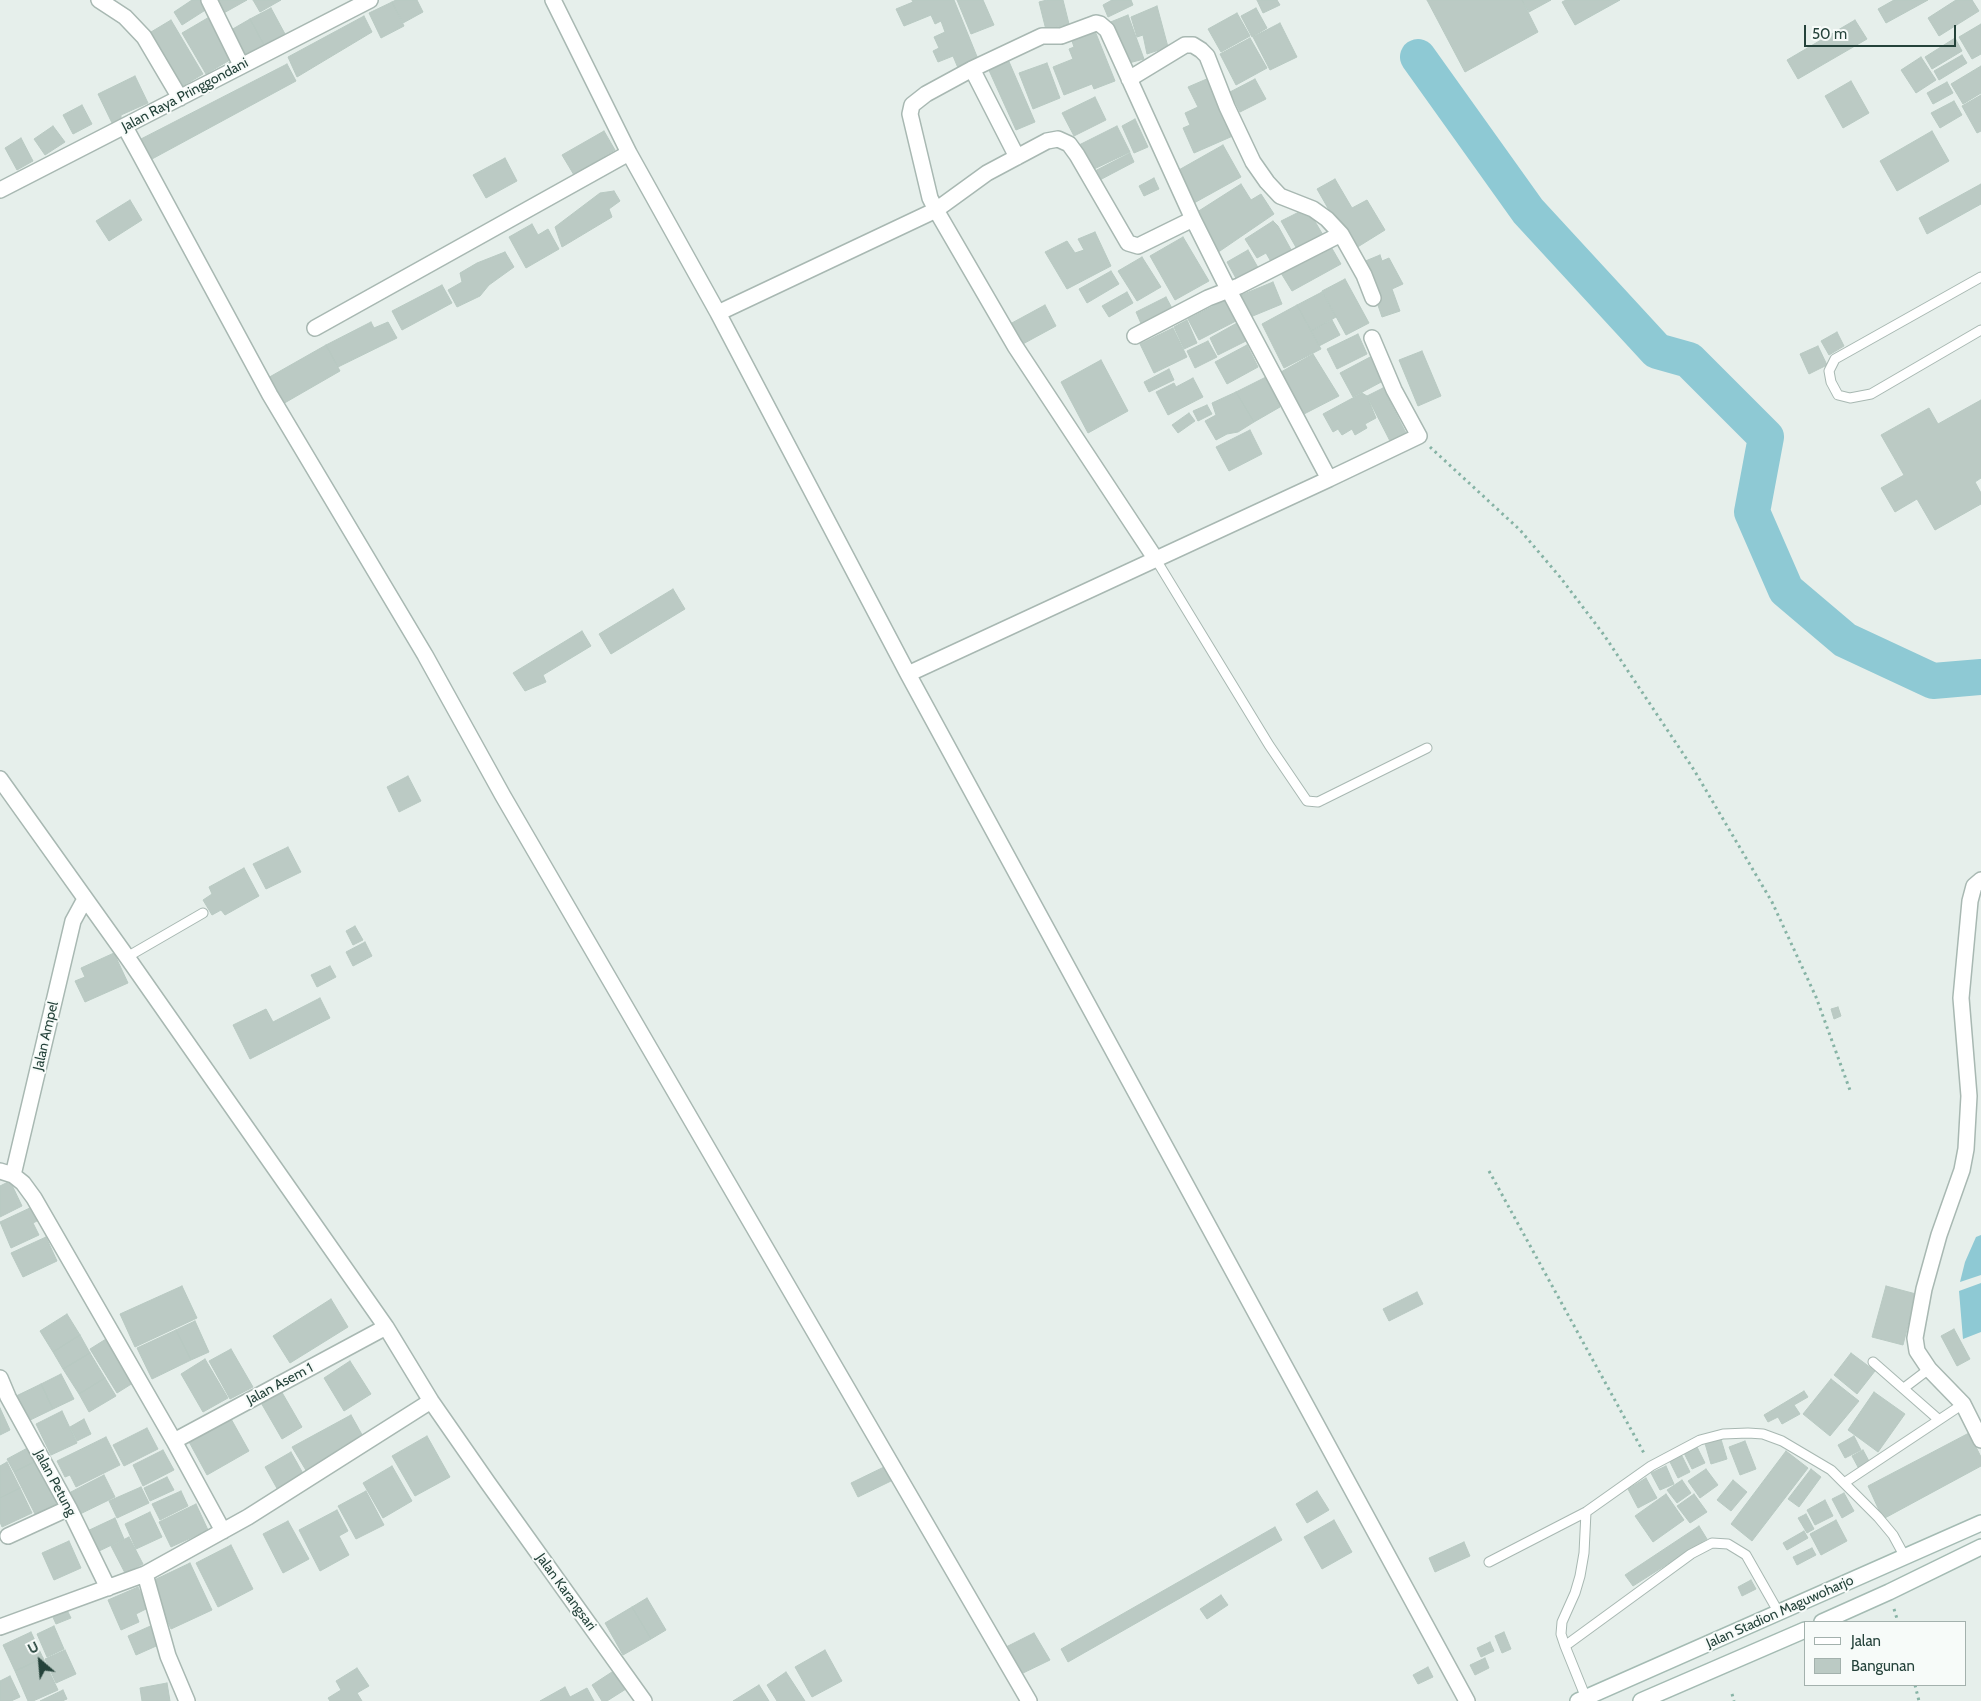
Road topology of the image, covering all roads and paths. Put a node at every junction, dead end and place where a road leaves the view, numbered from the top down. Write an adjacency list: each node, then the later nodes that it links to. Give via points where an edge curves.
1 (99, 0): 8 (street, via 125,17 144,37)
2 (209, 0): 5 (street)
3 (370, 0): 5 (street, Jalan Raya Pringgondani)
4 (553, 0): 10 (street)
5 (241, 65): 8 (street, Jalan Raya Pringgondani)
6 (972, 69): 7 (street, via 1042,36 1061,36 1096,23 1107,30); 11 (street); 13 (street, via 912,105 910,114 930,198)
7 (1129, 78): 14 (street); 15 (street, via 1182,46 1197,47 1207,56 1230,115 1253,162 1267,182 1280,196 1313,209)
8 (180, 98): 9 (street, Jalan Raya Pringgondani)
9 (125, 127): 12 (street, Jalan Raya Pringgondani); 70 (street, via 262,380 425,655 513,813)
10 (629, 152): 19 (street); 20 (street)
11 (1017, 157): 13 (street, via 987,173); 14 (street, via 1047,141 1058,139 1069,144 1126,241 1134,246)
12 (0, 190)
13 (936, 210): 19 (street); 26 (street, via 1014,346)
14 (1193, 219): 17 (street)
15 (1341, 234): 17 (street); 18 (street)
16 (1981, 277): 21 (lane, via 1835,359 1829,371 1831,382 1838,395 1844,397 1871,394)
17 (1228, 289): 22 (street); 25 (street)
18 (1373, 298)
19 (718, 313): 27 (street)
20 (315, 328)
21 (1981, 330)
22 (1135, 336)
23 (1372, 338): 24 (street)
24 (1418, 436): 25 (street); 34 (path, via 1520,530 1560,577 1604,635 1689,762 1772,902 1816,996)
25 (1329, 479): 26 (street)
26 (1156, 558): 27 (street); 28 (lane, via 1269,745 1307,801 1318,802)
27 (908, 674): 71 (street)
28 (1427, 748)
29 (0, 778): 31 (street, Jalan Karangsari)
30 (1981, 880): 35 (street, via 1974,886 1970,900 1960,998)
31 (85, 898): 33 (street, Jalan Karangsari); 37 (street, Jalan Ampel, via 73,921)
32 (202, 914): 33 (lane)
33 (127, 957): 38 (street, Jalan Karangsari)
34 (1852, 1093)
35 (1975, 1095): 40 (street, via 1962,1170 1939,1235 1915,1338 1917,1351)
36 (1489, 1171): 48 (path)
37 (7, 1173): 47 (street, via 23,1183 34,1198)
38 (386, 1327): 43 (street, Jalan Karangsari); 47 (street, Jalan Asem 1)
39 (1873, 1362): 42 (lane)
40 (1929, 1369): 42 (lane); 44 (street)
41 (0, 1378): 50 (street, Jalan Petung)
42 (1904, 1388): 45 (lane)
43 (431, 1401): 53 (street); 69 (street, Jalan Karangsari)
44 (1963, 1404): 45 (lane); 46 (street)
45 (1938, 1419): 49 (lane)
46 (1981, 1440)
47 (174, 1441): 53 (street)
48 (1651, 1466): 49 (lane, via 1700,1440 1723,1434 1763,1434 1782,1441 1831,1470); 51 (lane)
49 (1844, 1483): 56 (lane, via 1893,1535)
50 (69, 1508): 54 (street); 59 (street, Jalan Petung)
51 (1586, 1512): 57 (lane); 64 (lane, via 1580,1576 1562,1622)
52 (1981, 1523): 56 (street, Jalan Stadion Maguwoharjo)
53 (223, 1531): 58 (street)
54 (8, 1536)
55 (1981, 1547): 61 (street, Jalan Stadion Maguwoharjo)
56 (1905, 1557): 60 (street, Jalan Stadion Maguwoharjo)
57 (1489, 1562)
58 (145, 1574): 59 (street); 68 (street, via 168,1656)
59 (108, 1588): 62 (street)
60 (1779, 1613): 64 (lane, via 1746,1555 1728,1544 1712,1544 1691,1554); 67 (street, Jalan Stadion Maguwoharjo)
61 (1824, 1621)
62 (0, 1627)
63 (1804, 1630): 72 (street, Jalan Stadion Maguwoharjo)
64 (1565, 1646): 67 (lane)
65 (1915, 1686): 74 (path)
66 (1732, 1694): 73 (path)
67 (1584, 1700)
68 (187, 1701)
69 (644, 1701)
70 (1029, 1701)
71 (1467, 1701)
72 (1642, 1701)
73 (1734, 1701)
74 (1919, 1701)

